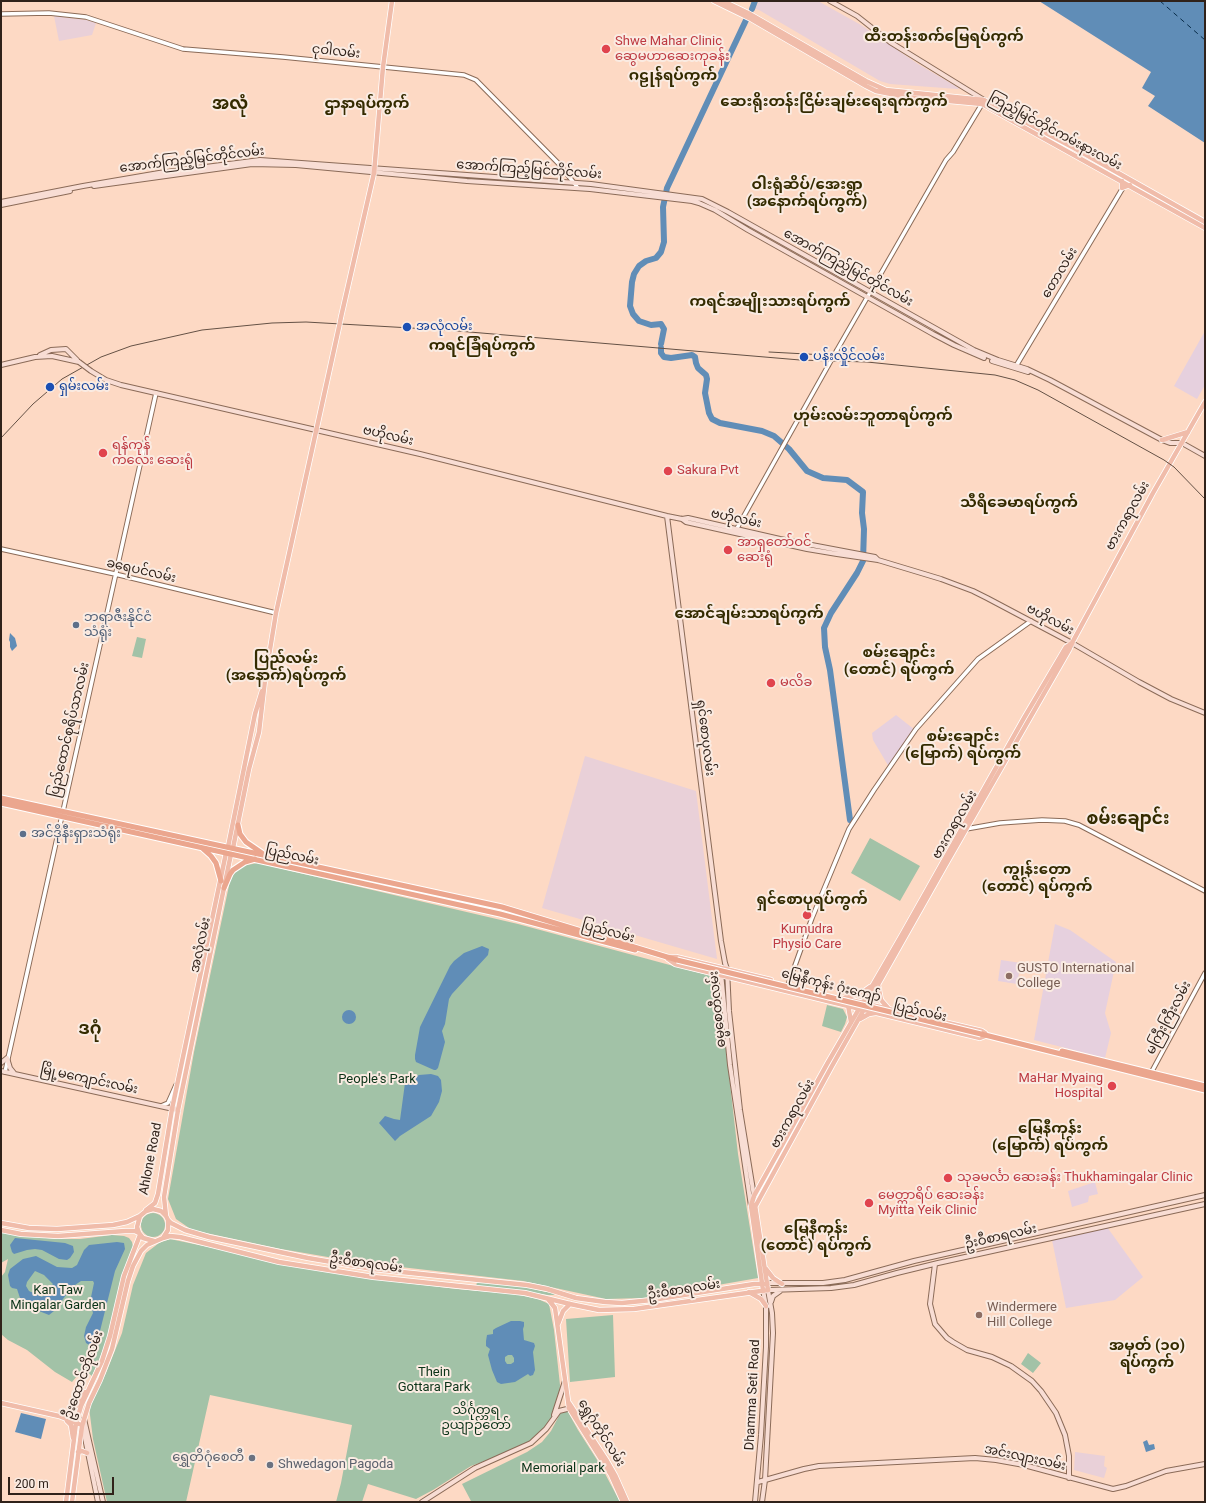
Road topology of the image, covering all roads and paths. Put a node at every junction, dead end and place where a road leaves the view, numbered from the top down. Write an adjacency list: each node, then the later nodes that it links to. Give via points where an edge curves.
1 (392, 1): 7 (main road, အလုံလမ်း)
2 (714, 1): 6 (main road, ကြည့်မြင်တိုင်ကမ်းနားလမ်း)
3 (723, 1): 6 (main road, ကြည့်မြင်တိုင်ကမ်းနားလမ်း)
4 (830, 1): 8 (main road, via 857,16 890,42)
5 (1, 14): 7 (street, ငုဝါလမ်း, via 49,13 92,18 183,49)
6 (748, 15): 8 (main road, ကြည့်မြင်တိုင်ကမ်းနားလမ်း, via 829,62 886,90)
7 (383, 67): 9 (main road, အလုံလမ်း); 15 (street, ငုဝါလမ်း, via 464,76 476,80 559,164)
8 (983, 102): 13 (main road, ကြည့်မြင်တိုင်ကမ်းနားလမ်း); 26 (street, via 946,160)
9 (375, 170): 10 (main road, အောက်ကြည့်မြင်တိုင်လမ်း); 11 (main road, အောက်ကြည့်မြင်တိုင်လမ်း, via 260,164 216,167); 41 (main road, အလုံလမ်း, bridge)
10 (429, 175): 12 (main road, အောက်ကြည့်မြင်တိုင်လမ်း); 14 (main road, အောက်ကြည့်မြင်တိုင်လမ်း)
11 (150, 177): 19 (main road, အောက်ကြည့်မြင်တိုင်လမ်း, via 83,186); 20 (main road, အောက်ကြည့်မြင်တိုင်လမ်း)
12 (507, 178): 14 (main road); 15 (main road, အောက်ကြည့်မြင်တိုင်လမ်း)
13 (1126, 182): 17 (main road); 21 (main road, ကြည့်မြင်တိုင်ကမ်းနားလမ်း)
14 (506, 183): 16 (main road, အောက်ကြည့်မြင်တိုင်လမ်း)
15 (574, 183): 16 (street, ငုဝါလမ်း); 18 (main road, အောက်ကြည့်မြင်တိုင်လမ်း)
16 (578, 188): 18 (main road, အောက်ကြည့်မြင်တိုင်လမ်း)
17 (1122, 188): 38 (street, တောလမ်း)
18 (666, 196): 22 (main road, အောက်ကြည့်မြင်တိုင်လမ်း, via 702,199); 23 (main road, အောက်ကြည့်မြင်တိုင်လမ်း, via 705,205)
19 (1, 202)
20 (1, 205)
21 (1203, 224)
22 (773, 238): 23 (main road); 24 (main road, အောက်ကြည့်မြင်တိုင်လမ်း)
23 (770, 242): 25 (main road, အောက်ကြည့်မြင်တိုင်လမ်း)
24 (792, 248): 25 (main road); 26 (main road, အောက်ကြည့်မြင်တိုင်လမ်း)
25 (789, 253): 27 (main road, အောက်ကြည့်မြင်တိုင်လမ်း)
26 (870, 292): 27 (street); 28 (main road, အောက်ကြည့်မြင်တိုင်လမ်း)
27 (867, 297): 29 (main road, အောက်ကြည့်မြင်တိုင်လမ်း); 48 (street, bridge)
28 (936, 329): 29 (main road); 30 (main road, အောက်ကြည့်မြင်တိုင်လမ်း)
29 (933, 334): 30 (main road, အောက်ကြည့်မြင်တိုင်လမ်း)
30 (951, 340): 38 (main road, အောက်ကြည့်မြင်တိုင်လမ်း, via 972,354)
31 (51, 350): 32 (main road, via 66,348); 33 (main road, via 49,353); 34 (main road)
32 (70, 353): 35 (main road); 36 (main road)
33 (52, 356): 34 (main road); 35 (main road)
34 (35, 357): 37 (main road)
35 (66, 358): 36 (main road)
36 (79, 362): 39 (main road, ဗဟိုလမ်း, bridge, via 106,380)
37 (1, 364)
38 (1015, 367): 43 (main road, အောက်ကြည့်မြင်တိုင်လမ်း, via 1050,380)
39 (156, 393): 41 (main road, ဗဟိုလမ်း); 51 (street, ပြည်ထောင်စုရိပ်သာလမ်း)
40 (1205, 402): 42 (main road, ဗားကရာလမ်း)
41 (317, 430): 46 (main road, ဗဟိုလမ်း); 52 (main road, အလုံလမ်း)
42 (1188, 432): 43 (main road); 44 (main road, ဗားကရာလမ်း)
43 (1162, 440): 44 (main road, အောက်ကြည့်မြင်တိုင်လမ်း)
44 (1182, 443): 45 (main road); 54 (main road, ဗားကရာလမ်း)
45 (1205, 456)
46 (667, 516): 47 (main road, ဗဟိုလမ်း); 71 (main road, ရှင်စောပုလမ်း)
47 (682, 519): 48 (main road, ဗဟိုလမ်း, via 688,518); 50 (main road, ဗဟိုလမ်း, via 760,538)
48 (736, 530): 50 (main road, ဗဟိုလမ်း)
49 (1, 549): 51 (street, ခရေပင်လမ်း)
50 (860, 556): 53 (main road, ဗဟိုလမ်း, via 921,572 963,587)
51 (115, 574): 52 (street, ခရေပင်လမ်း); 59 (street, ပြည်ထောင်စုရိပ်သာလမ်း)
52 (276, 613): 55 (main road, အလုံလမ်း)
53 (1031, 621): 54 (main road, ဗဟိုလမ်း); 76 (street, via 978,659 916,729 849,829 812,918)
54 (1072, 643): 56 (main road, ဗဟိုလမ်း, via 1138,682); 61 (main road, ဗားကရာလမ်း, via 1061,655)
55 (265, 680): 60 (main road, အလုံလမ်း, via 259,732); 63 (main road, အလုံလမ်း, via 255,714)
56 (1205, 713)
57 (1, 798): 59 (highway, ပြည်လမ်း)
58 (1, 803): 59 (highway, ပြည်လမ်း)
59 (62, 814): 62 (highway, ပြည်လမ်း); 63 (highway, ပြည်လမ်း); 86 (street, ပြည်ထောင်စုရိပ်သာလမ်း)
60 (238, 825): 63 (main road, အလုံလမ်း); 64 (highway, via 240,834 246,842)
61 (963, 829): 68 (street, via 1000,823 1065,821 1079,825); 75 (main road, ဗားကရာလမ်း)
62 (201, 848): 63 (highway, ပြည်လမ်း); 66 (highway, via 216,864)
63 (230, 851): 64 (highway, ပြည်လမ်း); 65 (highway, ပြည်လမ်း); 66 (main road, အလုံလမ်း); 67 (main road, အလုံလမ်း)
64 (268, 857): 70 (highway, ပြည်လမ်း, via 502,907)
65 (256, 859): 67 (highway, via 245,862 234,870); 70 (highway, ပြည်လမ်း, via 500,914)
66 (221, 881): 69 (main road, အလုံလမ်း)
67 (224, 888): 69 (main road, အလုံလမ်း)
68 (1205, 891)
69 (220, 898): 93 (main road, အလုံလမ်း); 98 (main road, အလုံလမ်း)
70 (668, 958): 71 (main road, ပြည်လမ်း, via 676,957); 73 (main road, ပြည်လမ်း, via 675,964); 85 (highway, မြေနီကုန်း ဂုံးကျော်, bridge)
71 (725, 967): 73 (main road, ဓမ္မစေတီလမ်း); 74 (main road, ဓမ္မစေတီလမ်း); 76 (main road, ပြည်လမ်း)
72 (1205, 973): 91 (street, မကြီးကြီးလမ်း)
73 (721, 975): 74 (main road, ပြည်လမ်း); 107 (main road, ဓမ္မစေတီလမ်း, via 731,1072)
74 (727, 976): 79 (main road, ပြည်လမ်း); 101 (main road, ဓမ္မစေတီလမ်း, via 740,1110)
75 (876, 984): 77 (main road, via 863,992); 78 (main road, ဗားကရာလမ်း); 81 (main road, via 881,1000)
76 (788, 985): 77 (main road, ပြည်လမ်း)
77 (843, 998): 78 (main road, ပြည်လမ်း)
78 (865, 1003): 80 (main road, ဗားကရာလမ်း); 81 (main road, ပြည်လမ်း)
79 (848, 1005): 80 (main road, ပြည်လမ်း); 84 (main road)
80 (862, 1008): 82 (main road, ပြည်လမ်း); 83 (main road, ဗားကရာလမ်း); 84 (main road)
81 (888, 1008): 85 (main road, ပြည်လမ်း, via 982,1031)
82 (880, 1013): 83 (main road, via 869,1014); 85 (main road, ပြည်လမ်း, via 980,1038)
83 (859, 1020): 89 (main road, ဗားကရာလမ်း)
84 (851, 1022): 88 (main road, ဗားကရာလမ်း)
85 (984, 1034): 91 (highway, ပြည်လမ်း); 95 (highway, ပြည်လမ်း)
86 (7, 1058): 87 (main road); 90 (street, ပြည်ထောင်စုရိပ်သာလမ်း); 92 (main road)
87 (1, 1063)
88 (827, 1064): 89 (main road); 99 (main road, ဗားကရာလမ်း)
89 (832, 1066): 100 (main road, ဗားကရာလမ်း)
90 (3, 1071): 92 (main road, မြို့မကျောင်းလမ်း)
91 (1152, 1073): 94 (highway, ပြည်လမ်း)
92 (15, 1074): 96 (main road, မြို့မကျောင်းလမ်း)
93 (177, 1084): 96 (street, via 168,1103); 97 (main road, အလုံလမ်း)
94 (1205, 1086)
95 (1205, 1090)
96 (160, 1106): 97 (main road, မြို့မကျောင်းလမ်း)
97 (172, 1108): 98 (main road, မြို့မကျောင်းလမ်း); 108 (main road, Ahlone Road, via 158,1194)
98 (178, 1110): 112 (main road, အလုံလမ်း, via 164,1197)
99 (765, 1175): 100 (main road); 102 (main road, ဗားကရာလမ်း)
100 (771, 1178): 107 (main road, ဗားကရာလမ်း)
101 (753, 1186): 102 (main road); 104 (main road, ဓမ္မစေတီလမ်း)
102 (759, 1187): 104 (main road, ဗားကရာလမ်း)
103 (1205, 1194): 106 (main road, ဦးဝီစာရလမ်း)
104 (754, 1196): 107 (main road, ဗားကရာလမ်း)
105 (1205, 1204): 110 (main road, ဦးဝီစာရလမ်း)
106 (1152, 1206): 109 (main road, ဦးဝီစာရလမ်း); 110 (main road)
107 (753, 1207): 133 (main road, ဓမ္မစေတီလမ်း); 135 (main road, ဓမ္မစေတီလမ်း)
108 (146, 1211): 111 (main road); 112 (main road, via 161,1211)
109 (1115, 1215): 114 (main road); 119 (main road, ဦးဝီစာရလမ်း)
110 (1154, 1215): 114 (main road, ဦးဝီစာရလမ်း)
111 (140, 1216): 115 (main road, via 127,1222 84,1227 57,1229); 118 (main road, via 137,1223)
112 (167, 1218): 120 (main road, ဦးဝီစာရလမ်း, via 185,1230); 121 (main road, via 168,1230)
113 (1, 1223): 115 (main road)
114 (1117, 1223): 122 (main road, ဦးဝီစာရလမ်း)
115 (12, 1226): 117 (main road)
116 (1, 1230): 117 (main road)
117 (11, 1232): 118 (main road, via 58,1236 125,1231)
118 (140, 1234): 123 (main road, via 146,1240); 153 (main road, ဦးထောင်ဘိုလမ်း, via 124,1276)
119 (1037, 1234): 122 (main road); 124 (main road, ဦးဝီစာရလမ်း)
120 (209, 1237): 125 (main road); 126 (main road, ဦးဝီစာရလမ်း)
121 (163, 1238): 123 (main road); 125 (main road, ဦးဝီစာရလမ်း, via 180,1237)
122 (1038, 1240): 127 (main road, ဦးဝီစာရလမ်း)
123 (154, 1241): 162 (main road, ဦးထောင်ဘိုလမ်း, via 141,1251 133,1266 112,1349)
124 (1002, 1241): 127 (main road); 129 (main road, ဦးဝီစာရလမ်း)
125 (207, 1244): 128 (main road, ဦးဝီစာရလမ်း)
126 (248, 1246): 128 (main road); 137 (main road, ဦးဝီစာရလမ်း, via 373,1269)
127 (1004, 1248): 131 (main road, ဦးဝီစာရလမ်း)
128 (246, 1254): 141 (main road, ဦးဝီစာရလမ်း, via 373,1277)
129 (937, 1256): 130 (main road, ဦးဝီစာရလမ်း); 131 (main road)
130 (921, 1259): 132 (main road, ဦးဝီစာရလမ်း); 134 (main road)
131 (937, 1263): 134 (main road, ဦးဝီစာရလမ်း); 169 (main road, via 930,1304 935,1324 953,1342 967,1350 1007,1364 1025,1376 1041,1392 1056,1413 1065,1435 1069,1456)
132 (895, 1266): 136 (main road); 140 (main road, ဦးဝီစာရလမ်း, via 845,1280)
133 (764, 1267): 139 (main road, ဓမ္မစေတီလမ်း); 140 (main road)
134 (923, 1267): 136 (main road, ဦးဝီစာရလမ်း)
135 (760, 1273): 138 (main road); 139 (main road, ဓမ္မစေတီလမ်း)
136 (897, 1273): 140 (main road, ဦးဝီစာရလမ်း, via 824,1289)
137 (473, 1279): 141 (main road); 144 (main road, ဦးဝီစာရလမ်း, via 527,1285)
138 (754, 1284): 139 (main road, ဦးဝီစာရလမ်း); 145 (main road, ဦးဝီစာရလမ်း, via 622,1303)
139 (765, 1284): 140 (main road, ဦးဝီစာရလမ်း); 142 (main road, ဓမ္မစေတီလမ်း)
140 (782, 1287): 142 (main road, ဦးဝီစာရလမ်း); 149 (main road)
141 (473, 1288): 146 (main road, ဦးဝီစာရလမ်း, via 525,1293)
142 (766, 1290): 143 (main road, ဦးဝီစာရလမ်း); 149 (main road, Dhamma Seti Road)
143 (749, 1292): 149 (main road); 150 (main road, ဦးဝီစာရလမ်း, via 634,1309 599,1310)
144 (560, 1293): 145 (main road, ဦးဝီစာရလမ်း); 147 (main road, via 556,1294)
145 (576, 1298): 150 (main road)
146 (548, 1299): 147 (main road, ဦးဝီစာရလမ်း); 151 (main road, ရွှေဂုံတိုင်လမ်း)
147 (554, 1300): 148 (main road, ဦးဝီစာရလမ်း); 151 (main road)
148 (570, 1304): 150 (main road, ဦးဝီစာရလမ်း); 152 (main road, via 563,1311)
149 (768, 1305): 154 (main road, Dhamma Seti Road); 155 (main road, Dhamma Seti Road, via 773,1333)
150 (576, 1306)
151 (555, 1308): 152 (main road, ရွှေဂုံတိုင်လမ်း)
152 (558, 1326): 156 (main road, ရွှေဂုံတိုင်လမ်း)
153 (102, 1361): 159 (main road, ဦးထောင်ဘိုလမ်း); 161 (main road)
154 (764, 1379): 155 (main road); 171 (main road, Dhamma Seti Road)
155 (771, 1380): 170 (main road, Dhamma Seti Road)
156 (565, 1381): 158 (main road, ရွှေဂုံတိုင်လမ်း); 160 (main road)
157 (1, 1403): 161 (main road)
158 (571, 1408): 160 (main road, via 559,1411); 179 (main road, ရွှေဂုံတိုင်လမ်း); 180 (main road, ရွှေဂုံတိုင်လမ်း, via 607,1461)
159 (78, 1417): 161 (main road); 162 (main road); 163 (main road, ဦးထောင်ဘိုလမ်း)
160 (553, 1417): 172 (main road, via 546,1429 531,1444 475,1468)
161 (67, 1418): 163 (main road); 165 (main road, via 71,1425)
162 (84, 1419): 164 (main road, ဦးထောင်ဘိုလမ်း); 176 (main road)
163 (76, 1423): 164 (main road); 165 (main road, ဦးထောင်ဘိုလမ်း)
164 (82, 1426): 166 (main road, ဦးထောင်ဘိုလမ်း); 167 (main road)
165 (73, 1448): 173 (main road, ဦးထောင်ဘိုလမ်း)
166 (78, 1452): 167 (main road); 174 (main road, ဦးထောင်ဘိုလမ်း)
167 (87, 1453): 175 (main road)
168 (1205, 1464): 169 (main road, အင်းလျားလမ်း, via 1166,1471 1111,1489)
169 (1069, 1478): 170 (main road, အင်းလျားလမ်း, via 1000,1460 969,1458 819,1466)
170 (765, 1480): 171 (main road, အင်းလျားလမ်း); 182 (main road, Dhamma Seti Road)
171 (758, 1482): 181 (main road, Dhamma Seti Road)
172 (426, 1498): 177 (main road); 178 (main road)
173 (66, 1502)
174 (72, 1502)
175 (98, 1502)
176 (103, 1502)
177 (417, 1502)
178 (422, 1502)
179 (624, 1502)
180 (627, 1502)
181 (755, 1502)
182 (762, 1502)

